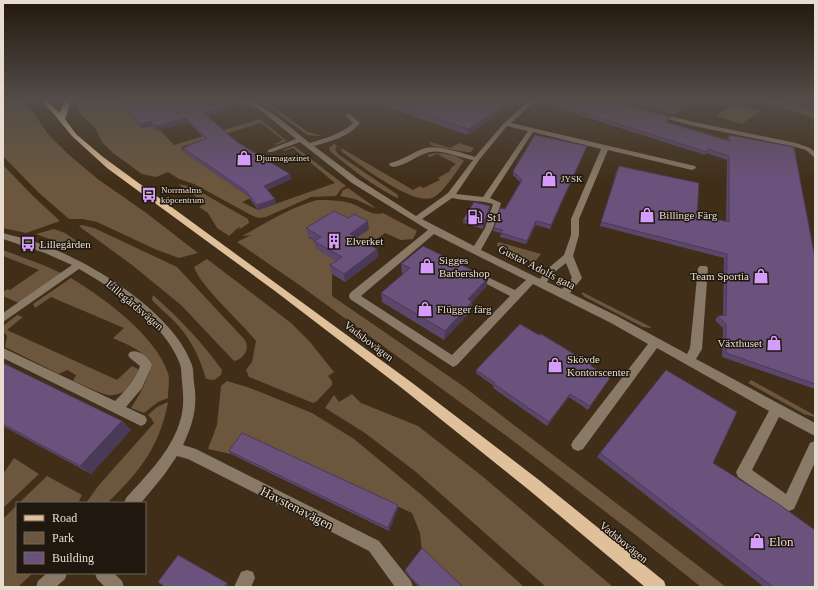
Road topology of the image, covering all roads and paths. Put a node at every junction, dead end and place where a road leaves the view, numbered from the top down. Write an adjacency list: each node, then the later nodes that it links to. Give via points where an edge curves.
1 (67, 128): 46 (main road, Vadsbovägen, via 117,172 269,282 473,436)
2 (287, 128): 8 (street, Gustav Adolfs gata)
3 (353, 128): 8 (street, via 341,134)
4 (503, 128): 12 (street)
5 (519, 128): 7 (street)
6 (712, 128): 11 (street, via 794,144 808,149)
7 (531, 131): 9 (street); 16 (street)
8 (306, 142): 10 (street); 17 (street, Gustav Adolfs gata, via 373,193)
9 (605, 148): 14 (street); 21 (street, via 575,220 575,235)
10 (270, 151)
11 (815, 156)
12 (477, 159): 13 (street, via 427,149); 15 (street)
13 (393, 165)
14 (692, 168)
15 (451, 195): 16 (street); 17 (street)
16 (485, 199): 20 (street, via 497,203 483,241)
17 (417, 219): 18 (street, Gustav Adolfs gata)
18 (434, 230): 20 (street, Gustav Adolfs gata); 27 (street, via 419,245 354,296 454,362)
19 (3, 236): 22 (street, Lillegårdsvägen, via 49,251)
20 (476, 250): 25 (street, Gustav Adolfs gata)
21 (568, 256): 25 (street); 26 (street, via 577,278)
22 (79, 265): 28 (street); 39 (street, Lillegårdsvägen, via 101,277 140,307 174,340 186,364 190,406)
23 (703, 268): 32 (street, via 696,349)
24 (469, 271): 27 (street)
25 (538, 280): 26 (street, Gustav Adolfs gata); 27 (street)
26 (564, 294): 29 (street, Gustav Adolfs gata)
27 (516, 296)
28 (3, 318)
29 (655, 342): 32 (street, Gustav Adolfs gata); 37 (street)
30 (3, 353): 33 (street)
31 (134, 355): 33 (street, via 146,366 143,375 139,385)
32 (689, 360): 34 (street, Gustav Adolfs gata)
33 (116, 408): 35 (street)
34 (777, 409): 36 (street, Gustav Adolfs gata); 38 (street, via 743,472 789,504)
35 (141, 420)
36 (815, 430)
37 (578, 445)
38 (815, 447)
39 (174, 448): 40 (street, Lillegårdsvägen, via 157,475); 45 (street, Havstenavägen, via 191,454 374,546)
40 (132, 502)
41 (58, 574): 43 (street)
42 (104, 574): 44 (street)
43 (44, 587)
44 (116, 587)
45 (405, 587)
46 (658, 587)

